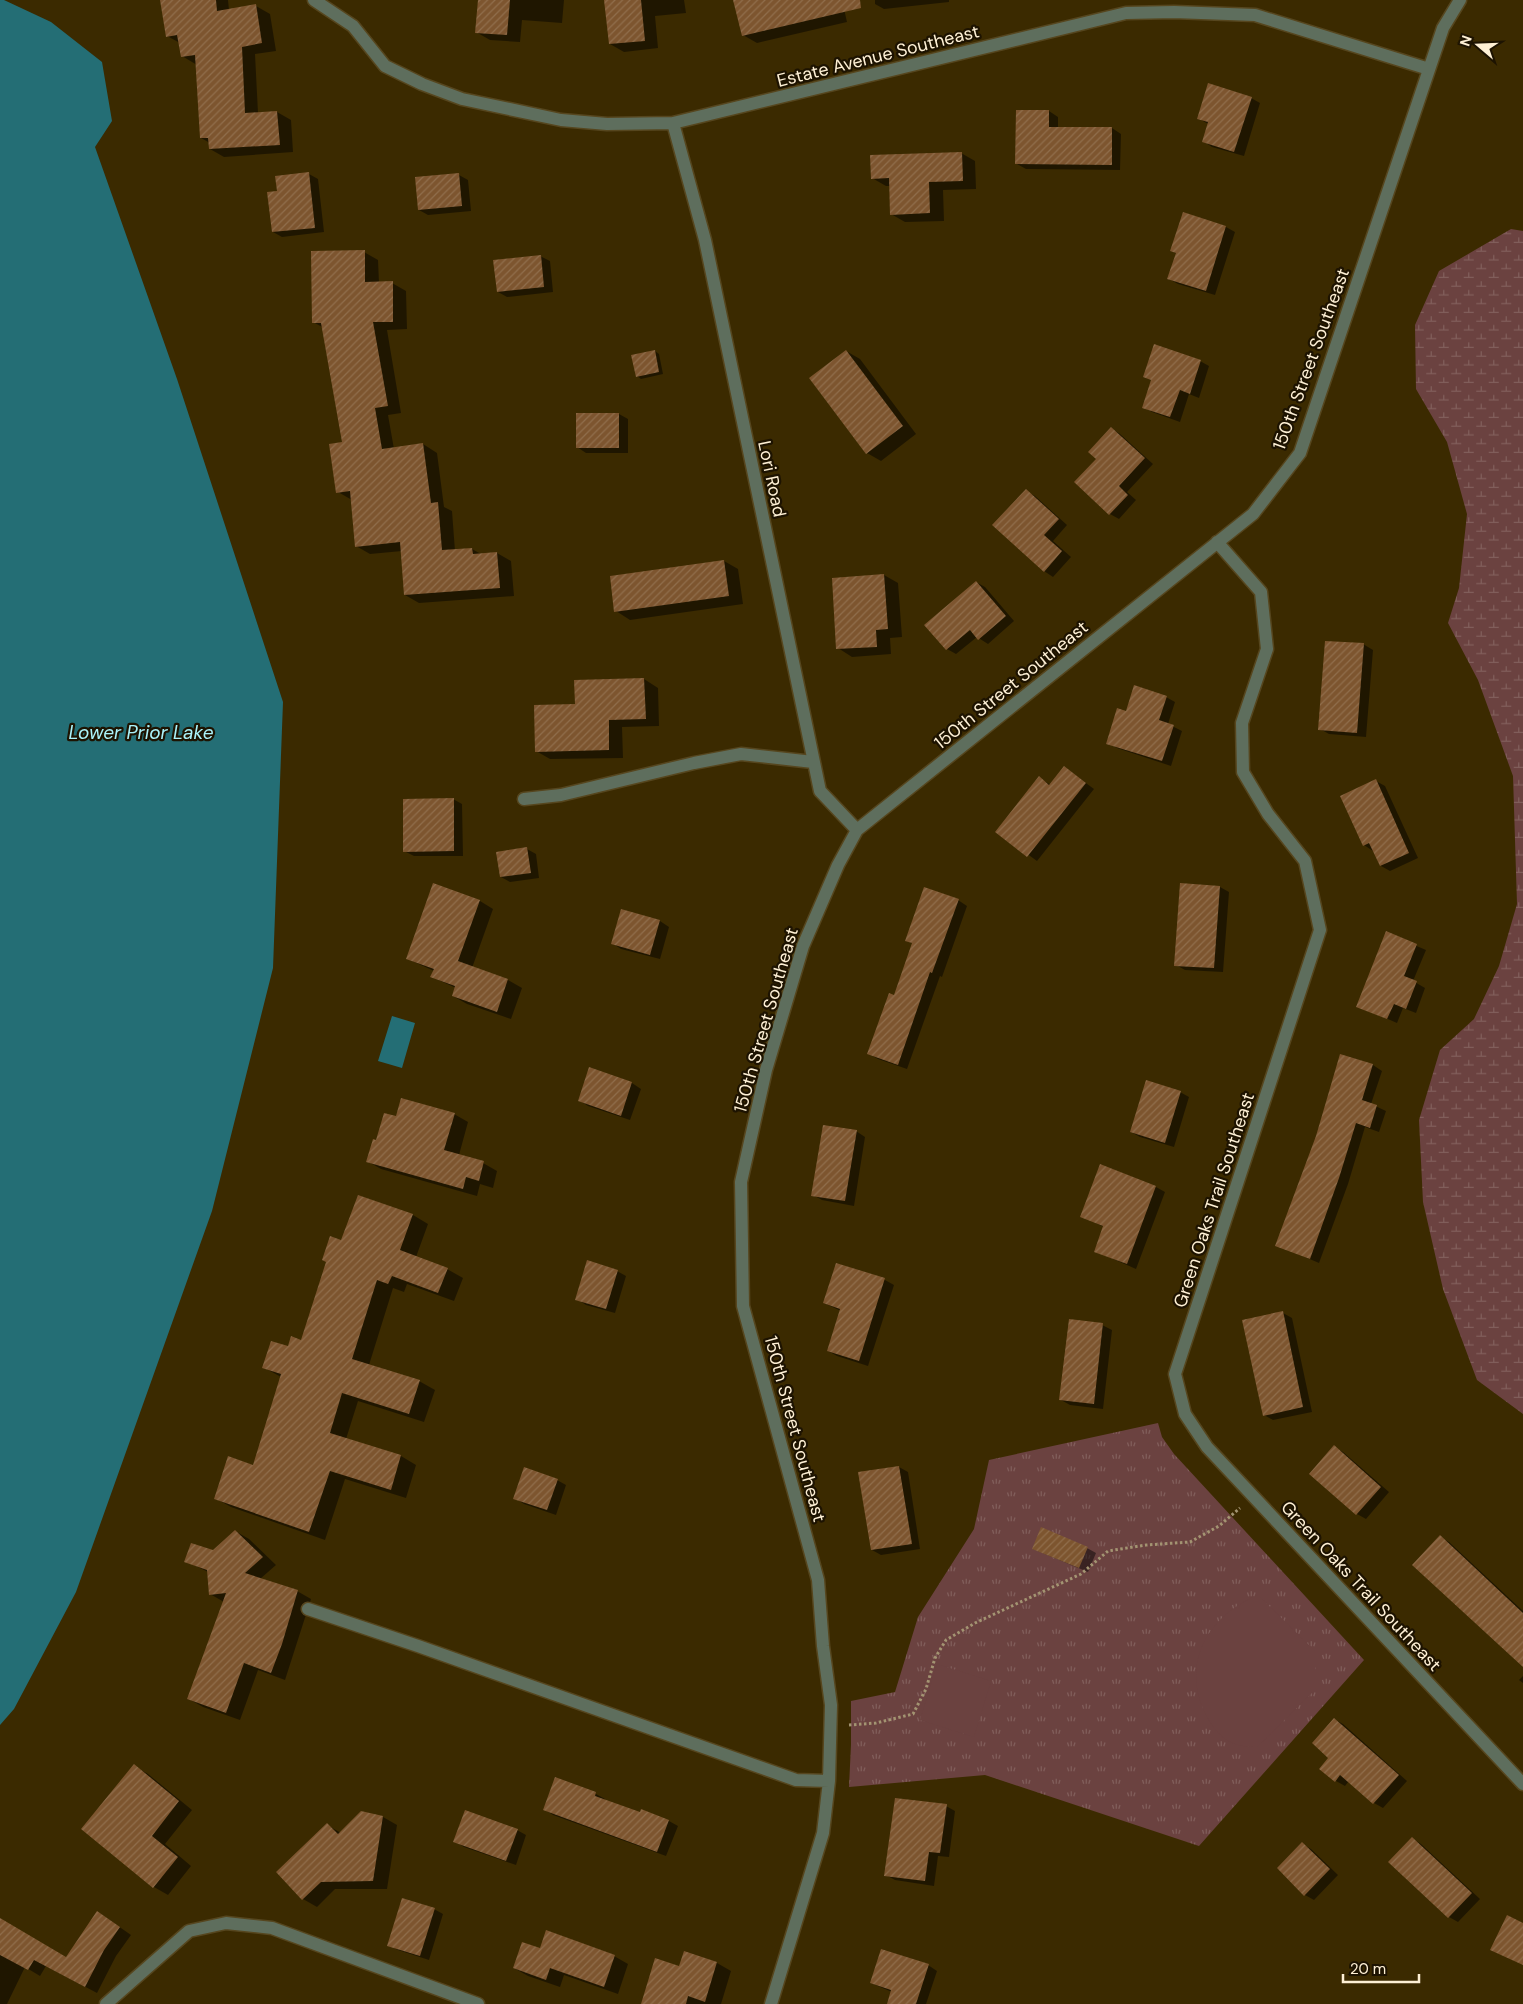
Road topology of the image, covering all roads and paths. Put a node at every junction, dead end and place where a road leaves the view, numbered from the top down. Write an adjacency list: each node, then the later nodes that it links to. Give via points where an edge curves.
1 (314, 0): 4 (street, Estate Avenue Southeast, via 353,26 384,66 462,99 560,120 607,124)
2 (1460, 0): 3 (street, 150th Street Southeast, via 1442,28)
3 (1430, 69): 4 (street, Estate Avenue Southeast, via 1255,15 1126,13); 5 (street, 150th Street Southeast, via 1300,453 1253,514)
4 (673, 123): 6 (street, Lori Road, via 705,240)
5 (1217, 542): 8 (street, 150th Street Southeast); 9 (street, Green Oaks Trail Southeast, via 1261,592 1267,649 1242,723 1243,772 1268,814 1306,861 1320,930 1175,1374 1185,1414 1207,1447)
6 (813, 762): 7 (street, via 741,754 561,795); 8 (street, Lori Road, via 820,791)
7 (524, 799)
8 (857, 830): 11 (street, 150th Street Southeast, via 803,946 766,1070 741,1182 743,1306 818,1580 831,1705)
9 (1253, 1496): 11 (path, via 1219,1526 1190,1542 1108,1551 1081,1574 975,1623 946,1640 935,1658 926,1689 913,1714 876,1723); 13 (street, Green Oaks Trail Southeast)
10 (308, 1609): 12 (street, via 796,1780)
11 (830, 1726): 12 (street, 150th Street Southeast)
12 (829, 1781): 16 (street, 150th Street Southeast, via 823,1833)
13 (1523, 1784)
14 (106, 2004): 15 (street, via 190,1931 226,1923 272,1928)
15 (478, 2004)
16 (771, 2004)

